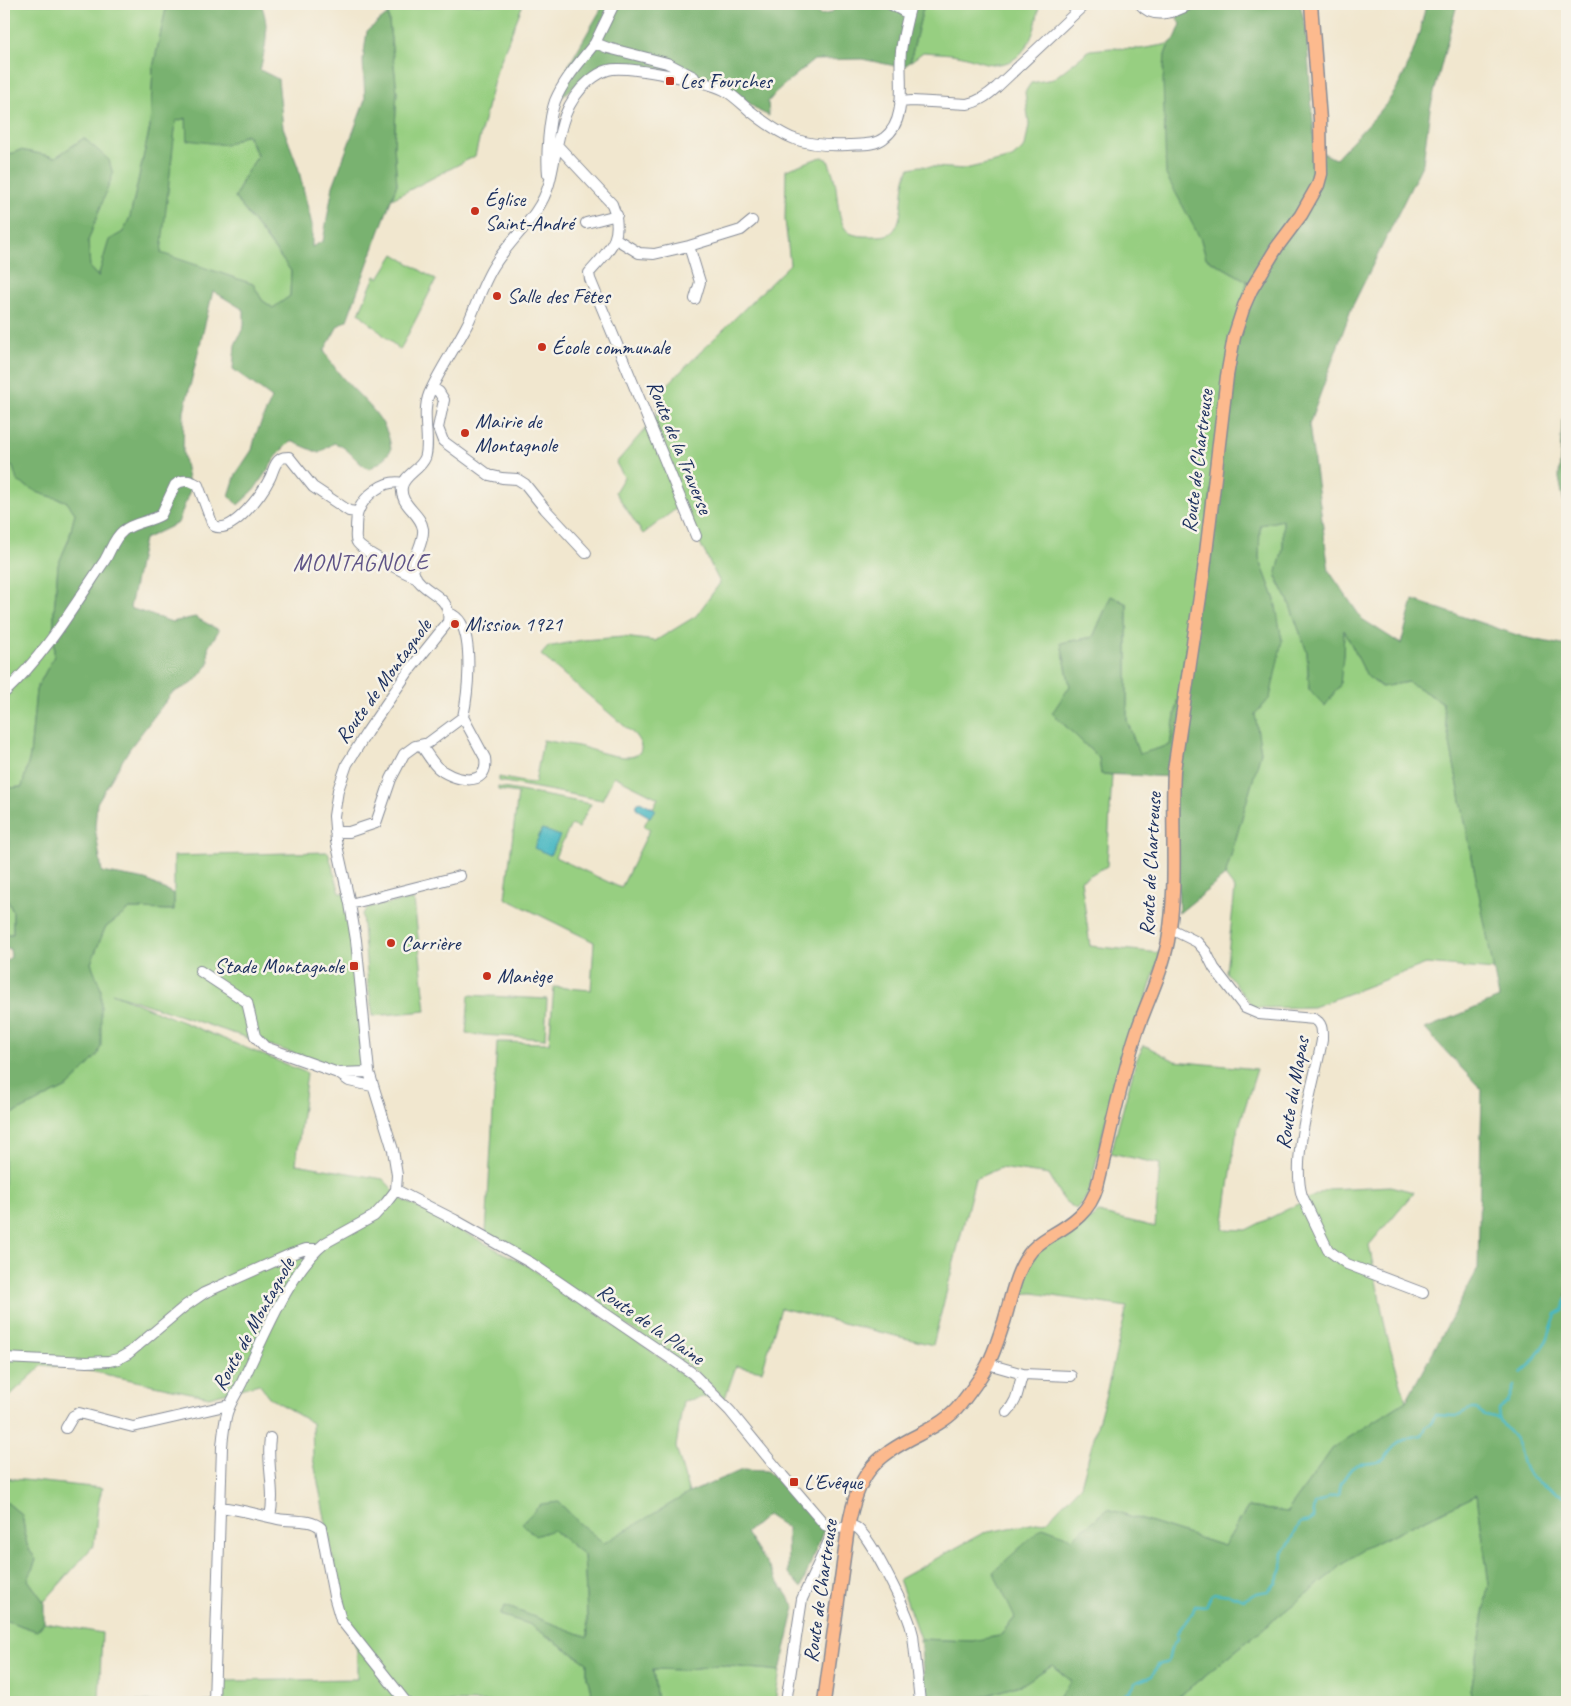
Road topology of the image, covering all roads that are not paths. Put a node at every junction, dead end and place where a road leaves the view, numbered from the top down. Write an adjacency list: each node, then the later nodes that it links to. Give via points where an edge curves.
1 (614, 4): 9 (street)
2 (890, 4): 8 (street)
3 (911, 4): 8 (street)
4 (1085, 4): 11 (street, via 992,91 974,103)
5 (1140, 4): 6 (street, via 1148,11 1165,14)
6 (1190, 4)
7 (1311, 4): 33 (main road, Route de Chartreuse, via 1322,174 1301,215 1251,290 1234,337 1174,770 1174,871)
8 (908, 14): 11 (street, via 900,64)
9 (595, 43): 10 (street, via 667,63); 13 (street, via 555,102 547,162)
10 (702, 82): 11 (street, via 732,95 783,135 818,145 879,142 893,127); 12 (street, via 623,68 604,71 587,83 572,100)
11 (900, 102)
12 (556, 144): 13 (street); 14 (street, via 612,204)
13 (549, 185): 20 (street, via 535,213 492,269)
14 (617, 215): 16 (street); 17 (street)
15 (752, 221): 18 (street, via 741,230)
16 (586, 223)
17 (616, 239): 18 (street, via 639,253 647,254); 23 (street, Route de la Traverse, via 589,273 590,279)
18 (689, 246): 19 (street, via 700,282)
19 (695, 299)
20 (433, 388): 21 (street, via 426,410 425,457); 24 (street, via 444,400 438,428 443,441 489,475 517,479 525,484)
21 (403, 484): 22 (street, via 392,483 372,492); 25 (street, via 402,497 419,518 423,530 414,564)
22 (357, 512): 25 (street, Route de Montagnole, via 359,546); 27 (street, via 349,511 314,488 290,457 278,460 265,487 248,509 220,528 212,523 198,485 188,480 179,482 162,515 120,534 52,639)
23 (696, 536)
24 (586, 553)
25 (416, 577): 26 (street, Route de Montagnole, via 439,597)
26 (449, 613): 28 (street, via 461,623 468,650); 30 (street, Route de Montagnole, via 448,622 403,680 347,764 335,806)
27 (4, 693)
28 (463, 718): 29 (street); 29 (street, via 485,758 486,765 480,776 473,779 450,776 436,766)
29 (421, 745): 30 (street, via 404,754 391,779 376,823 349,832)
30 (335, 832): 32 (street, Route de Montagnole)
31 (460, 876): 32 (street)
32 (350, 904): 35 (street, Route de Montagnole)
33 (1169, 928): 40 (street, Route du Mapas, via 1196,942 1206,952 1214,968 1245,1008 1259,1014 1314,1019 1321,1024 1322,1040 1304,1125 1298,1177 1302,1196 1328,1250 1347,1264); 42 (main road, Route de Chartreuse, via 1161,967 1129,1058 1094,1196 1078,1218 1036,1246 1024,1260)
34 (200, 971): 36 (street, via 247,1002 255,1036 265,1048)
35 (369, 1072): 36 (street); 37 (street, Route de Montagnole)
36 (338, 1073): 37 (street, via 349,1080)
37 (372, 1086): 38 (street, Route de Montagnole, via 396,1163)
38 (396, 1190): 39 (street, Route de Montagnole, via 374,1216); 51 (street, Route de la Plaine, via 531,1263 692,1373 730,1411 825,1525)
39 (317, 1249): 41 (street, via 291,1254 204,1293 118,1359 87,1362); 45 (street, Route de Montagnole, via 273,1317)
40 (1424, 1293)
41 (4, 1358)
42 (988, 1364): 43 (street); 52 (main road, Route de Chartreuse, via 945,1420 891,1449 867,1472 856,1494)
43 (1023, 1374): 44 (street); 46 (street, via 1017,1399)
44 (1071, 1376)
45 (229, 1405): 47 (street, via 139,1427 79,1413 73,1416); 49 (street, Route de Montagnole, via 223,1438)
46 (1007, 1412)
47 (66, 1428)
48 (270, 1438): 50 (street, via 273,1499)
49 (220, 1507): 50 (street); 53 (street, Route de Montagnole)
50 (270, 1517): 54 (street, via 309,1522 321,1528 341,1620)
51 (834, 1528): 52 (street); 55 (street, via 802,1600)
52 (848, 1528): 56 (main road, Route de Chartreuse); 57 (street, via 855,1527 867,1538 906,1613 913,1635)
53 (214, 1702)
54 (406, 1702)
55 (786, 1702)
56 (824, 1702)
57 (920, 1702)

